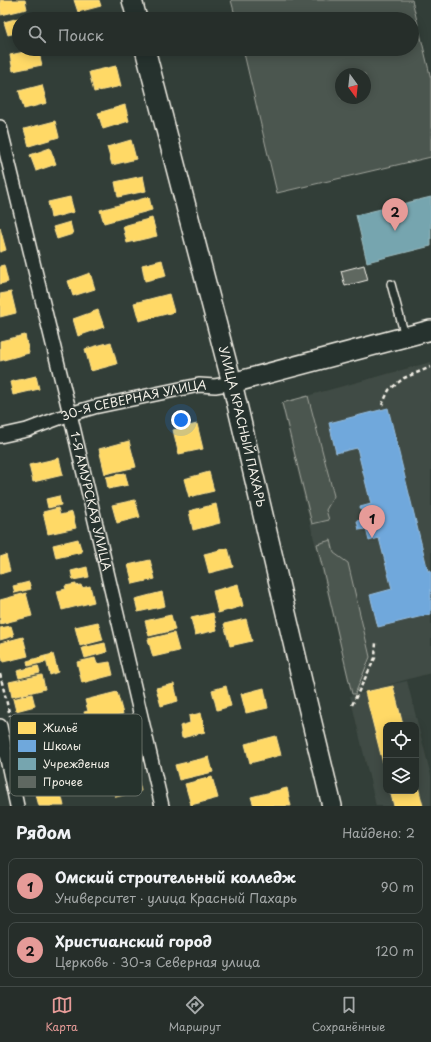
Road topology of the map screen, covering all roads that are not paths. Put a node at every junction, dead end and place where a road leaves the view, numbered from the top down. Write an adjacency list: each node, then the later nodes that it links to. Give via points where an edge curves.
1 (132, 0): 2 (street)
2 (135, 12)
3 (147, 56): 8 (street, УЛИЦА КРАСНЫЙ ПАХАРЬ)
4 (0, 127): 9 (street, 1-Я АМУРСКАЯ УЛИЦА)
5 (391, 284): 7 (lane)
6 (431, 330): 7 (street, 30-Я СЕВЕРНАЯ УЛИЦА)
7 (406, 337): 8 (street, 30-Я СЕВЕРНАЯ УЛИЦА)
8 (232, 383): 9 (street, 30-Я СЕВЕРНАЯ УЛИЦА, via 199,385); 18 (street, УЛИЦА КРАСНЫЙ ПАХАРЬ)
9 (70, 414): 10 (street, 30-Я СЕВЕРНАЯ УЛИЦА, via 27,430); 11 (street, 1-Я АМУРСКАЯ УЛИЦА)
10 (0, 436)
11 (140, 714)
12 (142, 721): 17 (street, 1-Я АМУРСКАЯ УЛИЦА)
13 (0, 726): 14 (street)
14 (10, 773)
15 (15, 796): 16 (street)
16 (17, 806)
17 (162, 806)
18 (332, 806)

